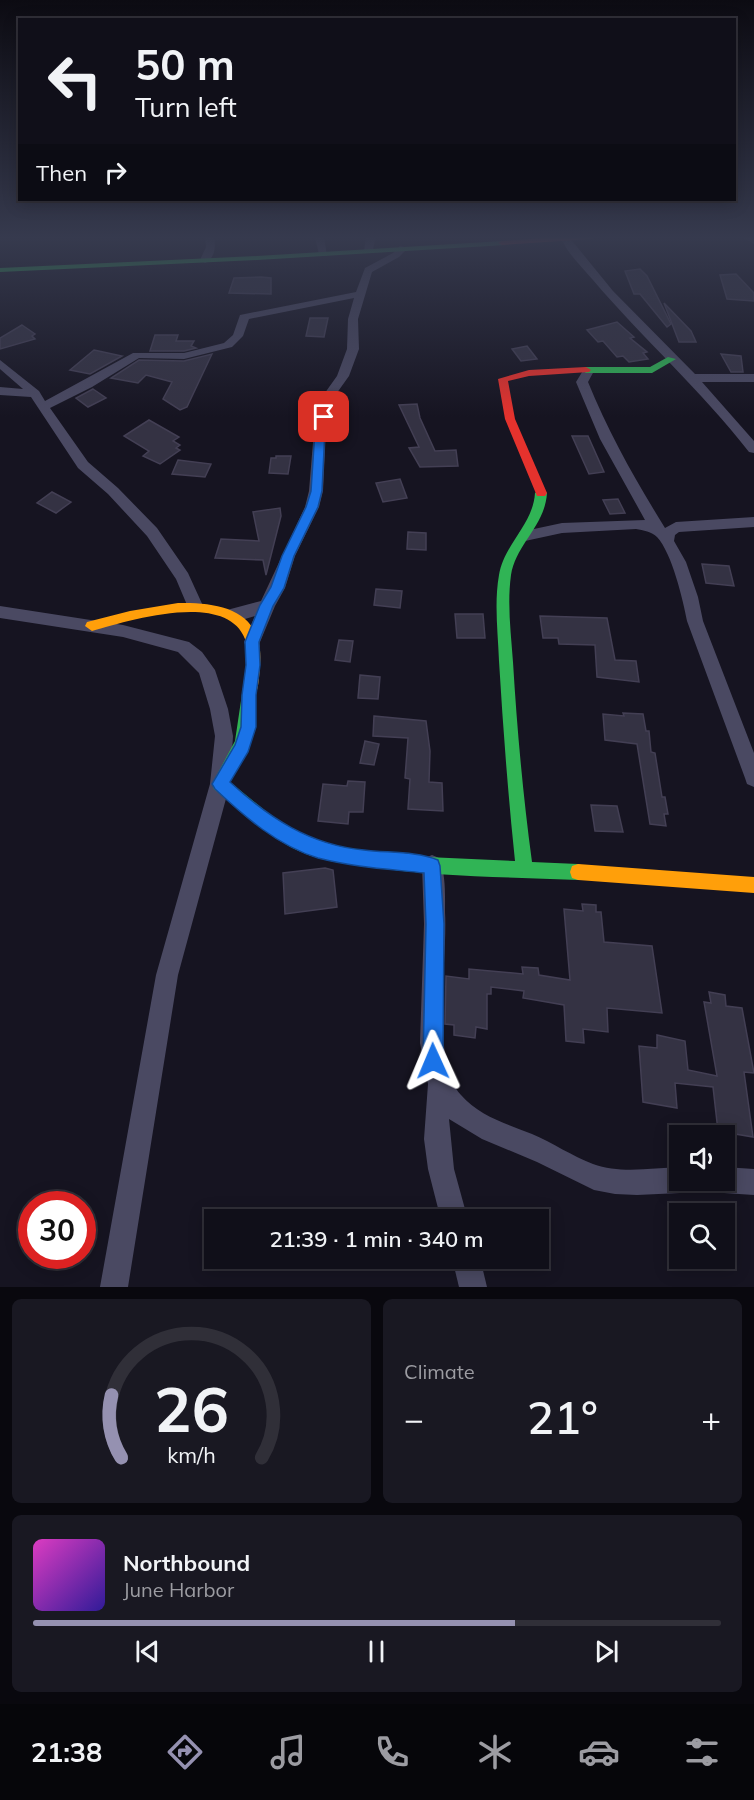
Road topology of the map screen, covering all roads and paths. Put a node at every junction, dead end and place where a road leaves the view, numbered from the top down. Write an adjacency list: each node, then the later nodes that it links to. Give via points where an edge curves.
1 (345, 297): 10 (street, via 244,317 238,336 228,345 184,356 137,355 69,394)
2 (360, 297): 15 (street, via 353,319 353,348 343,376 328,397 320,430 312,507)
3 (613, 297): 4 (street)
4 (671, 359): 6 (street, via 652,370); 7 (street)
5 (0, 363): 10 (street)
6 (588, 371): 13 (street, via 582,382 591,408); 14 (street, via 544,372 503,380 516,432 541,495 535,523)
7 (690, 378): 8 (street); 11 (street, via 723,410)
8 (754, 378)
9 (0, 391): 10 (street)
10 (39, 401): 16 (street, via 70,449 152,532 183,577)
11 (754, 449)
12 (754, 522): 13 (street, via 676,527)
13 (662, 535): 14 (street, via 636,524 562,528); 21 (street, via 685,582 695,621)
14 (525, 536): 24 (street, via 511,553 505,576 510,734)
15 (267, 605): 18 (street); 20 (street)
16 (196, 608): 18 (street); 19 (street, via 149,612)
17 (0, 612): 19 (street)
18 (233, 614): 20 (street, via 250,632)
19 (92, 626): 22 (street, via 183,647 207,670 224,736)
20 (252, 642): 22 (street, via 248,727 242,747)
21 (754, 778)
22 (220, 784): 23 (street, via 254,814 316,849); 32 (street, via 167,975)
23 (432, 866): 24 (street); 26 (street, via 433,1061)
24 (525, 871): 25 (street, via 689,877)
25 (754, 885)
26 (439, 1086): 27 (street, via 465,1116 595,1177 642,1184); 30 (street, via 437,1158)
27 (669, 1181)
28 (735, 1181): 29 (street)
29 (754, 1182)
30 (452, 1209)
31 (469, 1269): 33 (street)
32 (114, 1287)
33 (473, 1287)

